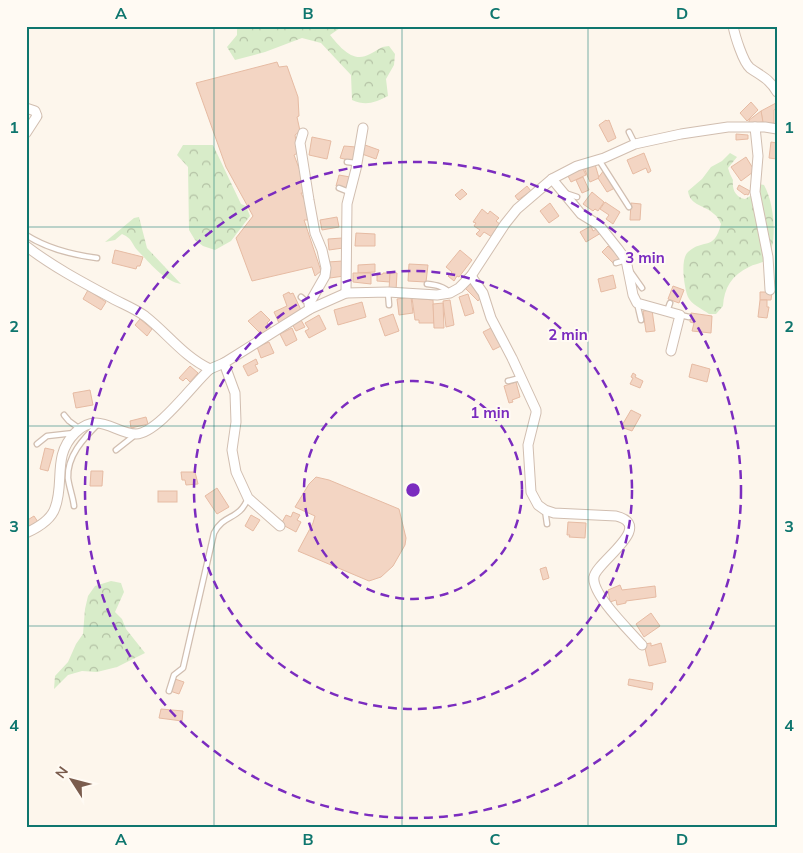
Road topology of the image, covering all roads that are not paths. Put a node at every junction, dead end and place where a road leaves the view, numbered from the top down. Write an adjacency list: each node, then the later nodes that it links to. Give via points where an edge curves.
1 (733, 26): 2 (street, via 745,61 769,80)
2 (777, 92)
3 (26, 108): 8 (street, via 36,111 37,116)
4 (363, 128): 14 (street, via 352,163)
5 (755, 128): 6 (street); 10 (street, via 728,127); 25 (street, via 758,156 755,192 768,257)
6 (777, 129)
7 (628, 132): 10 (lane)
8 (26, 133)
9 (303, 133): 32 (street, via 300,143 308,200 326,268 326,276)
10 (635, 144): 11 (street)
11 (599, 160): 12 (street, via 577,166); 17 (lane)
12 (552, 179): 15 (street); 22 (street, via 517,209)
13 (339, 188): 14 (lane)
14 (349, 192): 27 (street, via 346,204)
15 (564, 193): 16 (lane); 21 (street, via 581,214 599,225)
16 (577, 197)
17 (629, 207)
18 (26, 235): 20 (lane, via 54,248)
19 (26, 246): 36 (street, via 73,277 143,315 187,354)
20 (98, 258)
21 (623, 264): 24 (lane); 30 (street)
22 (471, 276): 28 (street); 37 (street, via 483,293 490,318)
23 (427, 284): 28 (lane, via 439,286)
24 (642, 288)
25 (770, 290)
26 (388, 292): 27 (street); 28 (street); 31 (lane)
27 (346, 293): 32 (street)
28 (450, 293)
29 (301, 297): 32 (lane)
30 (637, 303): 33 (lane); 34 (street, via 668,307 684,316)
31 (389, 305)
32 (310, 307): 35 (street)
33 (641, 320)
34 (671, 351)
35 (224, 363): 36 (street); 45 (street, via 235,392 236,422 232,450 236,472)
36 (210, 369): 42 (street, via 154,426)
37 (520, 378): 38 (lane); 47 (street, via 536,413 528,445 531,492)
38 (508, 381)
39 (64, 415): 41 (lane)
40 (99, 423): 41 (street); 42 (street); 46 (lane, via 80,443 70,462 68,479)
41 (78, 431): 43 (lane, via 47,436); 50 (street, via 62,452 55,508 49,518)
42 (136, 434): 44 (lane)
43 (37, 444)
44 (116, 450)
45 (248, 498): 49 (street); 52 (lane, via 243,510 218,525 214,533 182,668 174,674)
46 (74, 506)
47 (545, 510): 48 (lane); 51 (street, via 616,516 625,518 629,523 624,540 597,570 594,582 600,598)
48 (547, 524)
49 (280, 526)
50 (26, 533)
51 (642, 645)
52 (169, 691)

